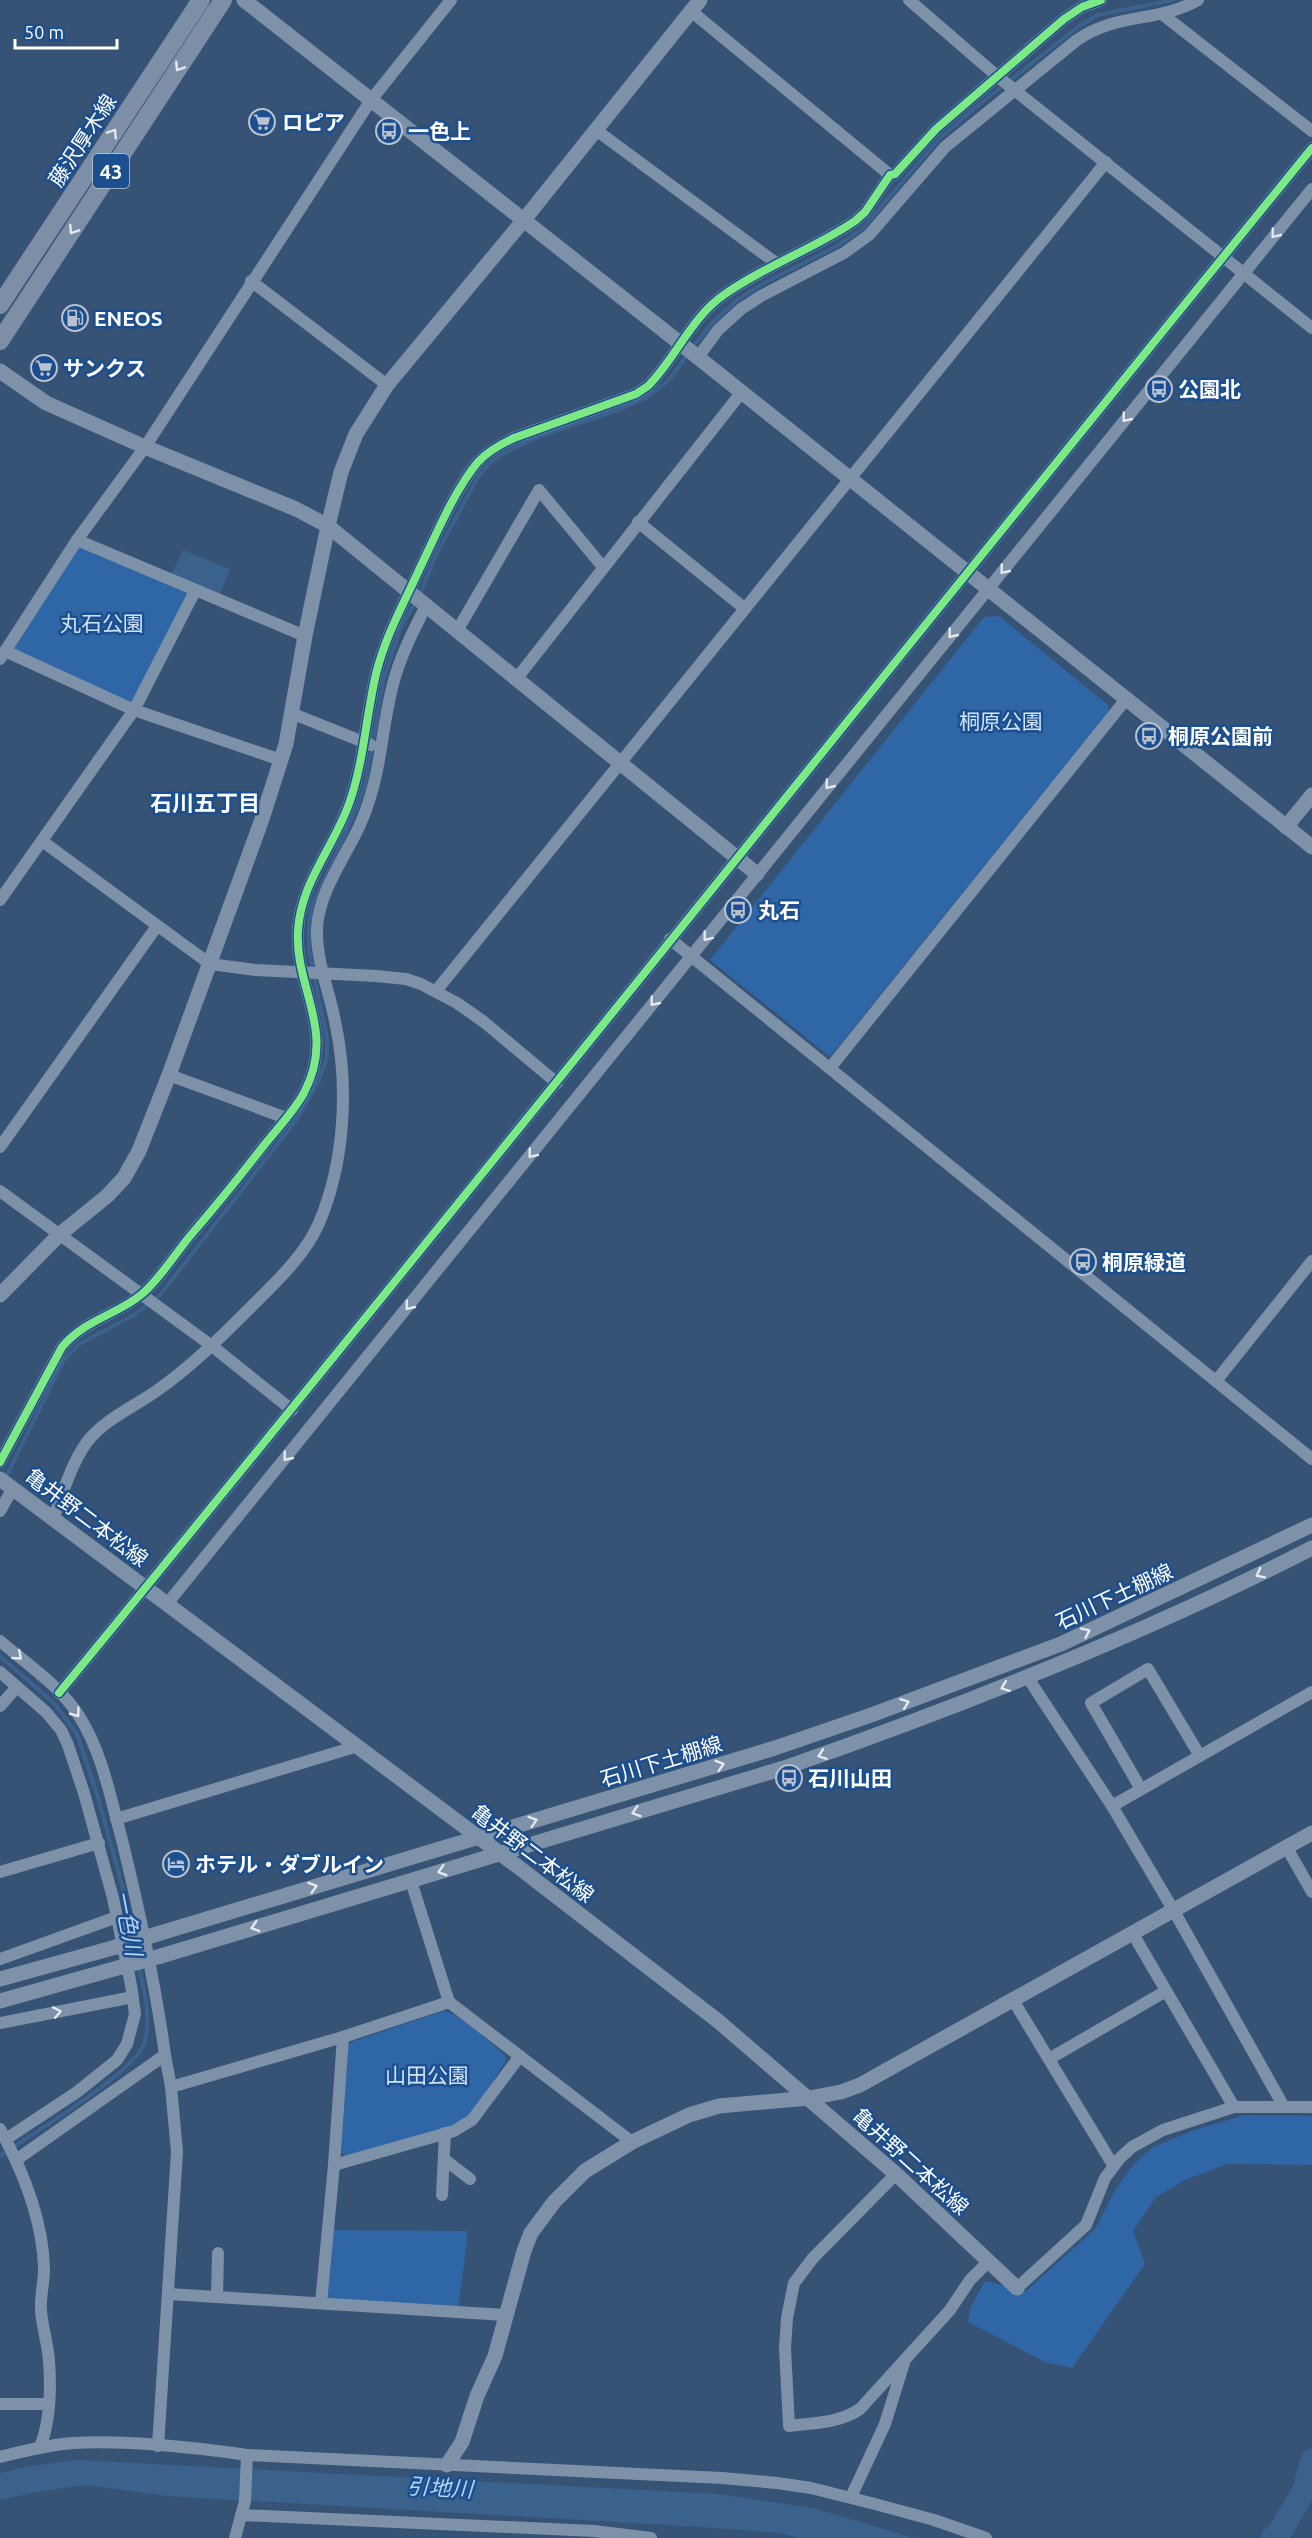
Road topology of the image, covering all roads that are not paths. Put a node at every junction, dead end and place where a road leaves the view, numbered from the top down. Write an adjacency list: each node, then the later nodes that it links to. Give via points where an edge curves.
1 (201, 0): 24 (main road, 藤沢厚木線 / 43, one-way to 1)
2 (223, 0): 26 (main road, 藤沢厚木線 / 43, one-way to 26)
3 (244, 0): 12 (street)
4 (451, 0): 12 (street)
5 (909, 0): 10 (street)
6 (1101, 0): 10 (street, via 1064,19)
7 (1198, 0): 9 (street)
8 (695, 6): 13 (street); 17 (street)
9 (1162, 14): 11 (street, via 1111,22 1089,32); 14 (street)
10 (999, 77): 11 (street); 17 (street, via 936,129)
11 (1012, 88): 16 (street); 27 (street, via 945,147 869,236 761,296)
12 (371, 100): 19 (street); 23 (street)
13 (596, 130): 19 (street); 21 (street)
14 (1312, 131)
15 (1312, 148): 20 (street)
16 (1106, 162): 20 (street); 32 (street)
17 (890, 175): 21 (street, via 855,221)
18 (1312, 189): 22 (street, one-way to 22)
19 (523, 221): 27 (street); 29 (street)
20 (1223, 256): 22 (street); 37 (street)
21 (776, 263): 27 (street, via 724,294 706,311)
22 (1244, 273): 25 (street); 38 (street, one-way to 38)
23 (251, 281): 29 (street); 31 (street)
24 (0, 305)
25 (1312, 328)
26 (0, 341)
27 (689, 351): 30 (street); 40 (street, via 636,394 514,438 480,459 434,538)
28 (0, 371): 31 (street, via 46,402)
29 (387, 385): 34 (street, via 356,434 341,472)
30 (741, 393): 32 (street); 33 (street)
31 (146, 447): 34 (street); 35 (street)
32 (849, 478): 37 (street); 41 (street)
33 (638, 522): 36 (street); 41 (street)
34 (328, 526): 40 (street); 43 (street)
35 (77, 540): 39 (street); 44 (street)
36 (603, 567): 42 (street, via 539,489); 45 (street)
37 (966, 571): 38 (street); 57 (street)
38 (989, 588): 46 (street); 58 (street, one-way to 58)
39 (195, 591): 43 (street); 47 (street)
40 (417, 599): 42 (street); 49 (street, via 384,647); 50 (street, via 411,634 393,685)
41 (744, 608): 52 (street)
42 (457, 631): 45 (street)
43 (305, 636): 48 (street)
44 (3, 655): 47 (street)
45 (517, 678): 52 (street)
46 (1127, 698): 54 (street); 67 (street)
47 (134, 710): 51 (street); 55 (street)
48 (291, 713): 49 (street); 51 (street)
49 (364, 742): 50 (street); 64 (street, via 349,804 311,879 300,911 298,951)
50 (382, 749): 65 (street, via 368,806 320,911 317,939)
51 (281, 760): 63 (street)
52 (621, 761): 57 (street); 66 (street)
53 (1312, 795): 54 (street)
54 (1286, 827): 56 (street)
55 (42, 841): 59 (street); 60 (street)
56 (1312, 847)
57 (737, 858): 58 (street); 61 (street)
58 (757, 874): 62 (street, one-way to 62)
59 (0, 900)
60 (157, 926): 63 (street); 71 (street)
61 (670, 939): 62 (street); 69 (street)
62 (691, 957): 67 (street); 88 (street, one-way to 88)
63 (210, 964): 64 (street); 68 (street)
64 (303, 972): 65 (street); 70 (street, via 317,1046 304,1093)
65 (322, 973): 66 (street, via 406,979); 77 (street, via 335,1020 342,1082 340,1139 327,1201 299,1256)
66 (436, 990): 69 (street, via 484,1022)
67 (830, 1068): 78 (street)
68 (169, 1075): 70 (street); 73 (street, via 124,1178)
69 (557, 1083): 79 (street)
70 (286, 1118): 76 (street)
71 (0, 1147)
72 (0, 1191): 73 (street)
73 (59, 1235): 75 (street); 76 (street)
74 (1312, 1262): 78 (street)
75 (0, 1295)
76 (143, 1295): 77 (street); 81 (street, via 71,1336)
77 (212, 1346): 79 (street); 84 (street, via 95,1433 80,1453)
78 (1216, 1381): 80 (street)
79 (292, 1410): 87 (street)
80 (1312, 1459)
81 (0, 1462)
82 (7, 1484): 83 (street); 84 (street, 亀井野二本松線)
83 (0, 1511)
84 (53, 1519): 87 (street, 亀井野二本松線)
85 (1312, 1525): 102 (street, 石川下土棚線, one-way to 85, via 776,1748 1061,1644)
86 (1312, 1548): 91 (street, 石川下土棚線, one-way to 91, via 1220,1594)
87 (146, 1588): 88 (street, 亀井野二本松線); 94 (street)
88 (167, 1604): 96 (street, 亀井野二本松線)
89 (0, 1641): 94 (street, one-way to 94)
90 (0, 1672): 92 (street)
91 (1028, 1678): 99 (street); 105 (street, 石川下土棚線, one-way to 105, via 784,1768)
92 (17, 1687): 95 (street); 103 (street, via 61,1730)
93 (1312, 1692): 97 (street)
94 (59, 1693): 100 (street, one-way to 100, via 78,1715 93,1742)
95 (0, 1706)
96 (358, 1746): 100 (street); 102 (street, 亀井野二本松線)
97 (1200, 1756): 98 (street); 98 (street, via 1148,1670 1091,1704)
98 (1141, 1789): 99 (street)
99 (1112, 1806): 109 (street)
100 (116, 1819): 121 (street, via 152,1969)
101 (1312, 1833): 104 (street)
102 (477, 1838): 105 (street, 亀井野二本松線); 113 (street, 石川下土棚線, one-way to 102, bridge)
103 (99, 1843): 106 (street); 110 (street)
104 (1287, 1848): 108 (street); 109 (street)
105 (498, 1853): 107 (street, 石川下土棚線, one-way to 107); 125 (street, 亀井野二本松線, via 709,2014)
106 (0, 1872)
107 (411, 1881): 117 (street, 石川下土棚線, one-way to 117, bridge); 118 (street)
108 (1312, 1892)
109 (1174, 1911): 111 (street); 127 (street)
110 (117, 1917): 112 (street); 115 (street)
111 (1133, 1934): 114 (street); 116 (street)
112 (0, 1959)
113 (0, 1979)
114 (1166, 1991): 123 (street); 126 (street)
115 (133, 1997): 119 (street, one-way to 115); 130 (street, via 133,2027 117,2060 77,2092)
116 (1014, 2000): 123 (street); 125 (street, via 861,2085)
117 (0, 2001)
118 (449, 2002): 120 (street); 122 (street)
119 (0, 2023)
120 (343, 2037): 124 (street); 134 (street)
121 (165, 2055): 124 (street); 133 (street)
122 (520, 2056): 129 (street, via 472,2120); 131 (street)
123 (1049, 2059): 135 (street)
124 (171, 2086): 142 (street, via 177,2152)
125 (809, 2098): 131 (street, via 718,2106); 136 (street, 亀井野二本松線)
126 (1234, 2107): 127 (street); 135 (street, via 1163,2130 1132,2147)
127 (1284, 2107): 128 (street)
128 (1312, 2107)
129 (445, 2133): 132 (street); 134 (street)
130 (5, 2138): 133 (street)
131 (632, 2142): 145 (street, via 585,2171 542,2216 524,2251)
132 (444, 2158): 137 (street); 138 (street)
133 (16, 2160): 148 (street, via 40,2234 44,2270 41,2310 49,2360)
134 (334, 2165): 144 (street)
135 (1113, 2165): 141 (street, via 1086,2225)
136 (896, 2174): 140 (street, 亀井野二本松線); 146 (street, via 813,2258 794,2283 785,2348 789,2426 850,2416)
137 (470, 2179)
138 (442, 2195)
139 (218, 2253): 143 (street)
140 (988, 2262): 141 (street, 亀井野二本松線); 146 (street)
141 (1017, 2289)
142 (169, 2294): 143 (street); 149 (street)
143 (217, 2297): 144 (street)
144 (321, 2303): 145 (street)
145 (505, 2315): 153 (street, via 495,2356 462,2442)
146 (907, 2356): 154 (street, via 885,2424)
147 (0, 2404): 148 (street)
148 (48, 2404): 150 (street)
149 (158, 2446): 150 (street, via 98,2442); 152 (street)
150 (40, 2448): 151 (street)
151 (0, 2457)
152 (247, 2460): 153 (street); 155 (street)
153 (447, 2465): 154 (street, via 722,2478 800,2486)
154 (851, 2498): 159 (street)
155 (241, 2515): 156 (street); 157 (street)
156 (590, 2535): 158 (street)
157 (235, 2538)
158 (651, 2538)
159 (986, 2538)

